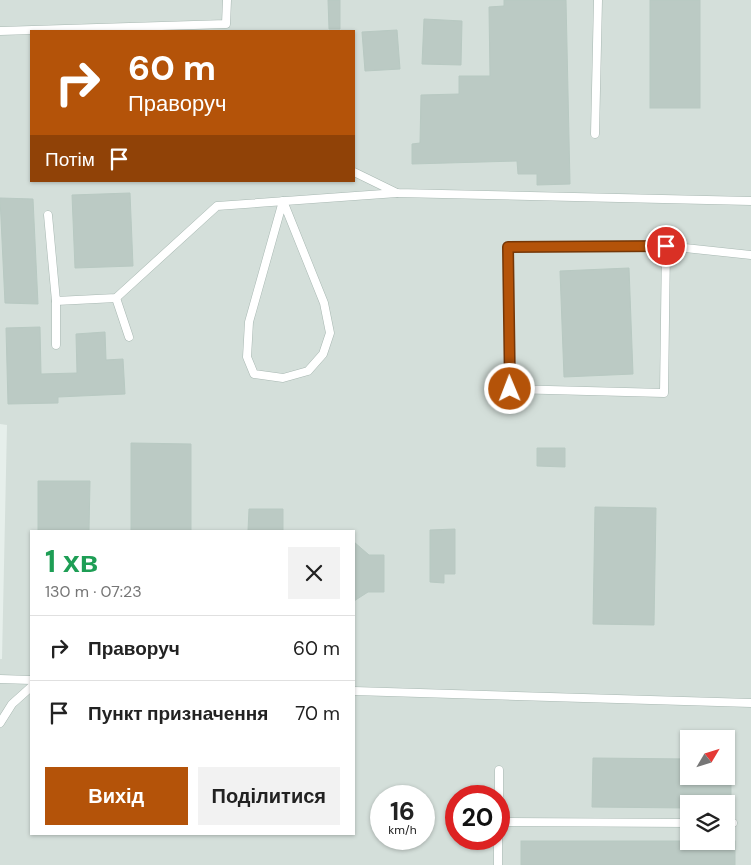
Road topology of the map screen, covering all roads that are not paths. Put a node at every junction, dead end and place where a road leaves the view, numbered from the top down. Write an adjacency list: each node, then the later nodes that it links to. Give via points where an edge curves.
1 (228, 0): 4 (lane, via 226,24)
2 (598, 0): 6 (lane)
3 (30, 30): 5 (lane)
4 (32, 30)
5 (0, 31)
6 (595, 134)
7 (355, 172): 8 (lane)
8 (397, 193): 9 (lane); 10 (lane)
9 (283, 201): 9 (lane, via 249,322 247,357 254,374 283,378 308,371 323,354 330,333 324,303); 14 (lane, via 217,206)
10 (751, 201)
11 (48, 215): 15 (lane)
12 (666, 246): 12 (lane, via 664,393 510,389 508,247); 13 (lane)
13 (751, 255)
14 (116, 298): 15 (lane); 16 (lane)
15 (56, 301): 17 (lane)
16 (129, 336)
17 (56, 345)
18 (0, 679): 19 (lane)
19 (30, 680)
20 (30, 688): 23 (lane, via 12,704)
21 (355, 690): 22 (lane)
22 (751, 703)
23 (0, 723)
24 (499, 770): 25 (lane)
25 (499, 785)
26 (510, 822): 27 (lane)
27 (680, 823)
28 (498, 850): 29 (lane)
29 (498, 865)

